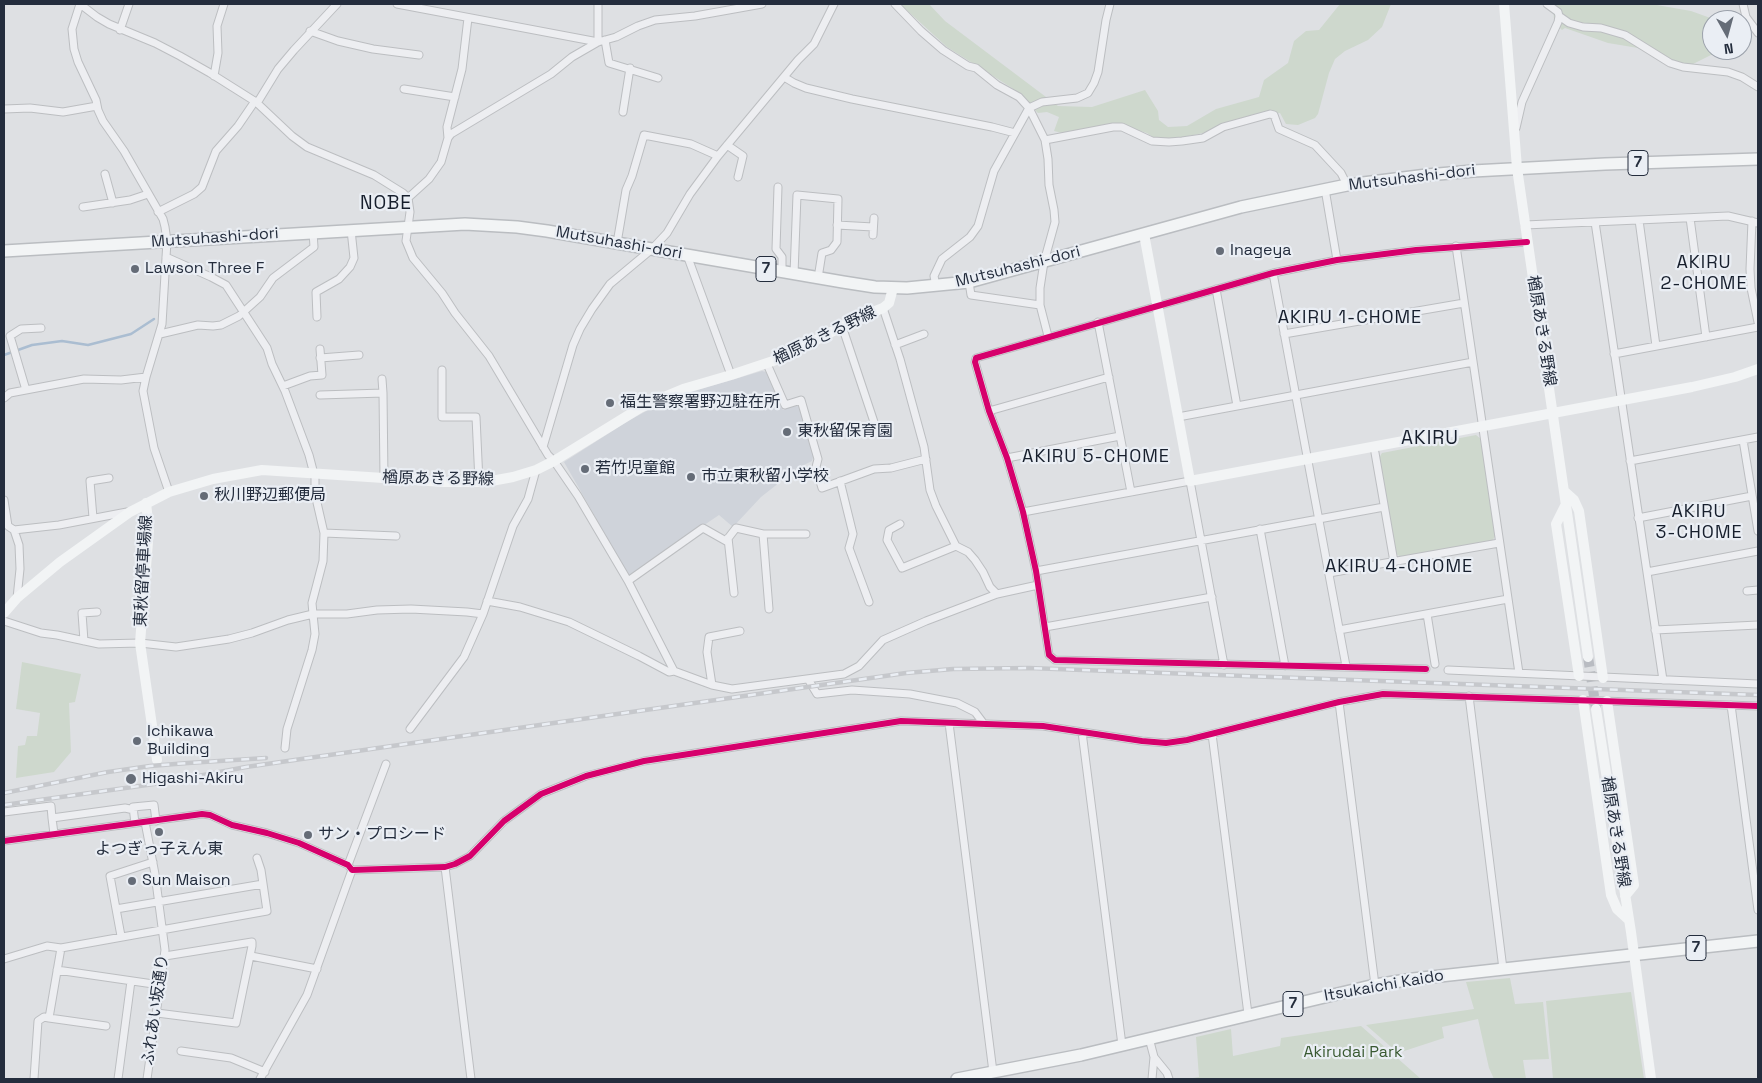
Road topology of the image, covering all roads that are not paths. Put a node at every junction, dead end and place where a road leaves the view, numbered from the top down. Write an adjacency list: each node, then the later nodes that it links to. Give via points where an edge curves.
1 (80, 4): 16 (street); 29 (street, via 72,29 74,49)
2 (129, 4): 16 (street)
3 (224, 4): 22 (street, via 217,26 218,53)
4 (337, 4): 17 (street)
5 (397, 4): 15 (street)
6 (598, 4): 19 (street)
7 (757, 4): 19 (street, via 646,23)
8 (834, 4): 23 (street, via 814,44)
9 (895, 4): 30 (street, via 943,50 1019,96)
10 (1110, 4): 30 (street, via 1098,72 1088,93 1077,98 1042,102)
11 (1504, 4): 36 (main road, 楢原あきる野線)
12 (1547, 4): 14 (street)
13 (1742, 4): 18 (street, via 1746,17)
14 (1560, 16): 25 (street, via 1583,27 1625,35 1670,63 1728,72); 36 (street, via 1522,102)
15 (468, 18): 19 (street); 27 (street)
16 (120, 30): 22 (street, via 155,43)
17 (310, 31): 20 (street, via 373,49); 28 (street)
18 (1758, 33)
19 (602, 41): 21 (street, via 609,63); 34 (street)
20 (419, 55)
21 (630, 68): 24 (street); 32 (street)
22 (214, 76): 28 (street)
23 (784, 77): 33 (street, via 806,88); 37 (street)
24 (658, 78)
25 (1758, 87)
26 (404, 89): 27 (street)
27 (456, 96): 34 (street, via 447,127)
28 (256, 102): 47 (street, via 307,147 374,174); 50 (street, via 216,151 202,187)
29 (97, 106): 31 (street, via 63,112); 46 (street)
30 (1029, 108): 33 (street); 35 (street)
31 (4, 109)
32 (623, 112)
33 (1015, 133): 76 (street, via 994,171 978,226 970,237 942,259 934,276)
34 (448, 138): 47 (street, via 441,162 430,179)
35 (1045, 140): 43 (street, via 1122,127 1152,141 1176,142 1203,138 1222,127 1270,114 1274,115 1279,129 1323,152); 71 (street, via 1055,222)
36 (1514, 140): 40 (main road, 楢原あきる野線)
37 (727, 144): 38 (street); 42 (street, via 743,156)
38 (718, 156): 64 (street, via 691,144 644,135 626,190); 66 (street, via 667,233)
39 (1758, 159): 40 (main road, Mutsuhashi-dori / 7)
40 (1517, 168): 43 (main road, Mutsuhashi-dori / 7); 57 (main road, 楢原あきる野線)
41 (105, 174): 48 (street)
42 (738, 178)
43 (1347, 185): 45 (main road, Mutsuhashi-dori / 7)
44 (778, 187): 72 (street, via 776,249)
45 (1326, 189): 61 (main road, Mutsuhashi-dori / 7, via 1241,207); 70 (street)
46 (148, 194): 48 (street); 50 (street)
47 (408, 198): 58 (street)
48 (113, 203): 49 (street)
49 (83, 207)
50 (158, 212): 62 (street, via 163,219)
51 (874, 218): 56 (street, via 873,231)
52 (1690, 218): 53 (street); 55 (street, via 1728,216); 94 (street)
53 (1639, 220): 54 (street); 96 (street)
54 (1595, 222): 57 (street); 98 (street)
55 (1755, 222): 86 (street, via 1750,269)
56 (837, 225): 72 (street, via 838,199 797,195); 74 (street, via 837,242 831,250 822,253)
57 (1525, 225): 63 (main road, 楢原あきる野線)
58 (409, 227): 59 (main road, Mutsuhashi-dori / 7); 64 (main road, Mutsuhashi-dori / 7, via 465,224 517,227); 125 (street, via 406,241 413,258 489,356)
59 (351, 230): 60 (main road, Mutsuhashi-dori / 7); 84 (street, via 354,258 339,279 316,292)
60 (313, 232): 62 (main road, Mutsuhashi-dori / 7); 83 (street, via 314,247 273,278 260,297)
61 (1144, 234): 71 (main road, Mutsuhashi-dori / 7); 81 (main road)
62 (167, 241): 67 (main road, Mutsuhashi-dori / 7); 69 (street)
63 (1527, 242): 65 (street); 118 (main road, 楢原あきる野線)
64 (617, 243): 66 (main road, Mutsuhashi-dori / 7)
65 (1456, 246): 70 (street); 79 (street)
66 (652, 249): 68 (main road, Mutsuhashi-dori / 7); 125 (street, via 610,284 580,329)
67 (4, 251)
68 (687, 255): 72 (main road, Mutsuhashi-dori / 7); 105 (street)
69 (166, 258): 83 (street, via 226,285); 90 (street)
70 (1337, 260): 73 (street)
71 (1044, 262): 75 (main road, Mutsuhashi-dori / 7); 80 (street)
72 (788, 273): 74 (main road, Mutsuhashi-dori / 7)
73 (1273, 273): 78 (street); 92 (street)
74 (818, 278): 77 (main road, Mutsuhashi-dori / 7)
75 (968, 282): 76 (main road, Mutsuhashi-dori / 7); 80 (street, via 971,295)
76 (936, 286): 77 (main road, Mutsuhashi-dori / 7)
77 (893, 288): 82 (main road, 楢原あきる野線, via 889,302)
78 (1216, 289): 81 (street); 116 (street)
79 (1464, 302): 92 (street); 101 (street)
80 (1040, 305): 93 (street)
81 (1157, 306): 85 (street); 119 (main road)
82 (883, 308): 87 (main road, 楢原あきる野線); 95 (street)
83 (243, 312): 90 (street, via 221,325 198,324); 109 (street, via 267,348)
84 (317, 316)
85 (1098, 322): 93 (street); 107 (street)
86 (1758, 322)
87 (842, 326): 102 (main road, 楢原あきる野線); 121 (street)
88 (1758, 327): 94 (street)
89 (40, 328): 110 (street, via 21,329 10,336)
90 (160, 334): 106 (street)
91 (924, 334): 95 (street)
92 (1284, 334): 113 (street)
93 (1048, 336): 117 (street, via 976,358)
94 (1706, 337): 96 (street)
95 (895, 345): 128 (street)
96 (1656, 346): 98 (street)
97 (320, 350): 100 (street)
98 (1614, 354): 115 (street)
99 (360, 355): 100 (street)
100 (320, 358): 109 (street, via 322,375)
101 (1473, 362): 113 (street); 120 (street)
102 (767, 364): 105 (main road, 楢原あきる野線); 136 (street, via 785,404 801,400 818,459 816,467 822,488)
103 (1758, 369): 115 (main road, via 1735,377)
104 (442, 370): 138 (street, via 442,417 476,417)
105 (731, 375): 130 (main road, 楢原あきる野線, via 683,389 645,406)
106 (146, 377): 110 (street, via 84,379); 140 (street, via 143,390 150,431)
107 (1109, 377): 117 (street); 122 (street)
108 (382, 379): 111 (street)
109 (283, 386): 133 (street)
110 (26, 390): 114 (street, via 10,393)
111 (383, 393): 112 (street); 135 (street)
112 (320, 395)
113 (1296, 395): 116 (street); 129 (street)
114 (4, 398)
115 (1621, 401): 118 (main road); 131 (street)
116 (1237, 406): 119 (street)
117 (989, 411): 127 (street)
118 (1553, 413): 120 (main road); 139 (main road, 楢原あきる野線)
119 (1178, 417): 137 (main road)
120 (1483, 426): 126 (main road); 162 (street)
121 (878, 434)
122 (1120, 436): 127 (street); 141 (street)
123 (1758, 437): 124 (street)
124 (1743, 440): 131 (street); 142 (street)
125 (543, 447): 130 (street)
126 (1374, 447): 129 (main road); 145 (street)
127 (1007, 458): 148 (street)
128 (926, 459): 136 (street, via 874,469); 163 (street, via 930,490)
129 (1307, 459): 137 (main road); 150 (street)
130 (554, 461): 132 (main road, 楢原あきる野線); 169 (street)
131 (1630, 461): 151 (street)
132 (536, 470): 138 (main road, 楢原あきる野線, via 514,478); 178 (street)
133 (314, 472): 135 (main road, 楢原あきる野線); 140 (main road, 楢原あきる野線, via 247,471); 156 (street, via 315,494)
134 (109, 478): 149 (street, via 90,481)
135 (384, 478): 138 (main road, 楢原あきる野線)
136 (840, 481): 179 (street, via 853,534 849,548)
137 (1190, 481): 141 (street); 161 (street)
138 (479, 482)
139 (1564, 491): 146 (main road, 楢原あきる野線); 204 (main road, via 1574,500 1579,511)
140 (169, 492): 144 (main road, 楢原あきる野線)
141 (1130, 492): 148 (street)
142 (1752, 496): 151 (street); 155 (street)
143 (4, 500): 153 (street)
144 (146, 503): 147 (main road, 東秋留停車場線); 193 (main road, 東秋留停車場線, via 149,529)
145 (1384, 506): 150 (street); 165 (street)
146 (1565, 506): 194 (main road, 楢原あきる野線); 203 (main road, via 1556,524)
147 (130, 512): 149 (street); 176 (main road, 東秋留停車場線, via 60,562)
148 (1023, 512): 166 (street)
149 (93, 518): 153 (street, via 59,525)
150 (1318, 518): 154 (street); 168 (street)
151 (1638, 518): 167 (street)
152 (900, 524): 163 (street, via 889,530 887,540 902,568)
153 (9, 527): 176 (street, via 19,545)
154 (1260, 529): 161 (street); 197 (street)
155 (1758, 531)
156 (324, 533): 159 (street); 183 (street, via 323,561 312,603)
157 (763, 534): 158 (street); 160 (street, via 736,528); 180 (street)
158 (806, 534)
159 (396, 536)
160 (728, 538): 169 (street, via 726,541 703,528); 173 (street)
161 (1201, 540): 166 (street); 175 (street)
162 (1499, 543): 165 (street); 177 (street)
163 (956, 546): 174 (street, via 975,560)
164 (1758, 551): 167 (street)
165 (1394, 562): 168 (street)
166 (1036, 571): 170 (street)
167 (1647, 572): 190 (street)
168 (1329, 574): 189 (street)
169 (628, 581): 201 (street)
170 (1038, 585): 174 (street); 188 (street)
171 (1758, 590): 172 (street)
172 (1747, 591)
173 (734, 593)
174 (997, 594): 205 (street, via 883,640 859,666 844,674)
175 (1212, 597): 188 (street); 196 (street)
176 (17, 598): 182 (main road, 東秋留停車場線)
177 (1508, 599): 185 (street); 202 (street)
178 (488, 601): 184 (street); 201 (street, via 569,622 669,672)
179 (869, 602)
180 (769, 609)
181 (97, 612): 192 (street, via 82,613)
182 (4, 613)
183 (313, 614): 184 (street, via 411,609); 193 (street, via 229,639 176,647); 221 (street, via 315,634 312,650 287,729)
184 (483, 614): 218 (street, via 464,657)
185 (1426, 614): 189 (street); 195 (street)
186 (4, 621): 192 (street, via 41,633)
187 (1758, 625): 190 (street)
188 (1045, 627): 196 (street, via 1050,655 1055,660)
189 (1339, 630): 198 (street)
190 (1655, 630): 206 (street)
191 (740, 631): 207 (street, via 709,637 707,652)
192 (84, 641): 193 (street)
193 (140, 643): 222 (main road, 東秋留停車場線)
194 (1588, 657)
195 (1435, 664)
196 (1224, 665): 197 (street)
197 (1285, 666): 198 (street)
198 (1346, 666): 199 (street)
199 (1426, 669)
200 (1448, 670): 202 (street)
201 (674, 671): 207 (street)
202 (1519, 673): 203 (street)
203 (1579, 676): 204 (street)
204 (1603, 678): 206 (street)
205 (808, 679): 207 (street, via 732,689); 217 (street, via 817,694 852,690 910,694 957,703 975,712)
206 (1663, 680): 208 (street)
207 (712, 684)
208 (1758, 684)
209 (1469, 696): 210 (street); 212 (street, via 1383,694); 251 (street)
210 (1582, 700): 211 (street); 241 (main road, via 1612,895 1618,909)
211 (1607, 701): 213 (street); 237 (main road, via 1634,885)
212 (1340, 702): 220 (street); 254 (street)
213 (1731, 705): 214 (street); 240 (street)
214 (1758, 706)
215 (1596, 710): 237 (main road, 楢原あきる野線)
216 (949, 723): 217 (street); 234 (street, via 901,721 644,762 586,776 541,794 504,821 470,856); 265 (street)
217 (984, 724): 219 (street, via 1042,726)
218 (410, 729)
219 (1082, 732): 220 (street, via 1166,743); 261 (street)
220 (1212, 734): 257 (street)
221 (285, 748)
222 (157, 760)
223 (386, 764): 235 (street)
224 (134, 810): 226 (street, via 125,808); 227 (street, via 154,805); 229 (street)
225 (4, 812): 226 (street, via 51,806)
226 (52, 818): 230 (street)
227 (156, 821): 228 (street); 235 (street, via 210,815 232,825 299,843)
228 (145, 822): 229 (street); 233 (street, ふれあい坂通り)
229 (135, 823): 230 (street)
230 (54, 834): 231 (street)
231 (4, 841)
232 (257, 858): 236 (street)
233 (153, 862): 238 (street, ふれあい坂通り); 239 (street, via 110,876)
234 (445, 867): 235 (street); 272 (street)
235 (350, 868): 250 (street)
236 (263, 884): 238 (street); 242 (street, via 267,911)
237 (1625, 896): 241 (main road, 楢原あきる野線)
238 (159, 902): 239 (street); 242 (street, ふれあい坂通り)
239 (116, 909): 243 (street)
240 (1758, 910)
241 (1629, 920): 246 (main road, 楢原あきる野線)
242 (164, 929): 243 (street); 247 (street, ふれあい坂通り)
243 (121, 936): 245 (street)
244 (1758, 941): 246 (main road, Itsukaichi Kaido / 7)
245 (61, 948): 249 (street, via 47,946); 252 (street)
246 (1633, 954): 251 (main road, Itsukaichi Kaido / 7); 274 (main road, 楢原あきる野線)
247 (165, 956): 248 (street, via 252,942); 255 (street, ふれあい坂通り)
248 (251, 956): 250 (street); 256 (street, via 236,1023)
249 (4, 959)
250 (317, 969): 264 (street, via 300,1010)
251 (1503, 969): 254 (main road, Itsukaichi Kaido / 7)
252 (57, 970): 253 (street); 258 (street)
253 (131, 981): 255 (street); 269 (street)
254 (1375, 984): 257 (main road, Itsukaichi Kaido / 7)
255 (160, 985): 256 (street, ふれあい坂通り)
256 (157, 1013): 270 (street, ふれあい坂通り)
257 (1248, 1014): 260 (main road, Itsukaichi Kaido / 7)
258 (49, 1018): 259 (street); 268 (street, via 38,1021)
259 (106, 1026)
260 (1149, 1038): 261 (main road, Itsukaichi Kaido / 7); 263 (street)
261 (1122, 1045): 265 (main road, Itsukaichi Kaido / 7)
262 (181, 1051): 264 (street, via 231,1058)
263 (1154, 1057): 266 (street); 267 (street)
264 (264, 1072): 271 (street)
265 (994, 1076): 273 (main road, Itsukaichi Kaido / 7)
266 (1168, 1076): 267 (street, via 1161,1070)
267 (1152, 1078)
268 (34, 1079)
269 (118, 1079)
270 (147, 1079)
271 (260, 1079)
272 (471, 1079)
273 (957, 1079)
274 (1651, 1079)

